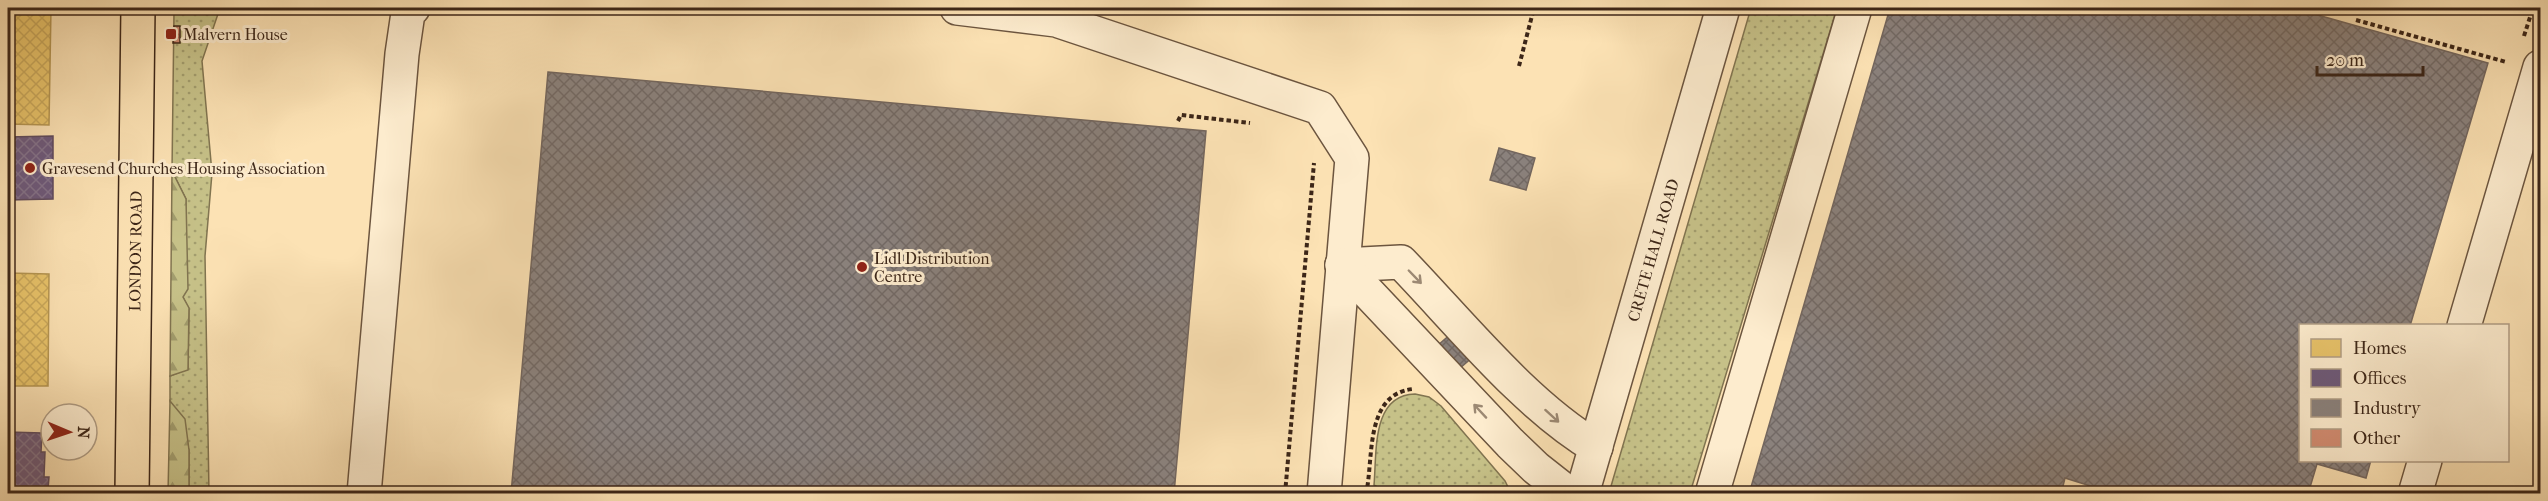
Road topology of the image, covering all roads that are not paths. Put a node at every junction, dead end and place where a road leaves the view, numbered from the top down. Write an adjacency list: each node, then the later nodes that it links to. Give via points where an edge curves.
1 (138, 8): 11 (main road, LONDON ROAD)
2 (412, 8): 12 (street, via 402,54)
3 (957, 8): 7 (street, via 1056,20 1320,108 1352,158)
4 (1724, 8): 9 (street, CRETE HALL ROAD)
5 (1855, 8): 16 (street)
6 (2526, 63): 8 (street)
7 (1342, 265): 9 (street, one-way to 9, via 1401,262 1530,396 1567,429); 13 (street); 14 (street, one-way to 7, via 1510,443)
8 (2464, 324)
9 (1596, 447): 15 (street, CRETE HALL ROAD)
10 (2423, 462): 17 (street)
11 (132, 494)
12 (364, 494)
13 (1324, 494)
14 (1569, 494)
15 (1582, 494)
16 (1712, 494)
17 (2415, 494)

